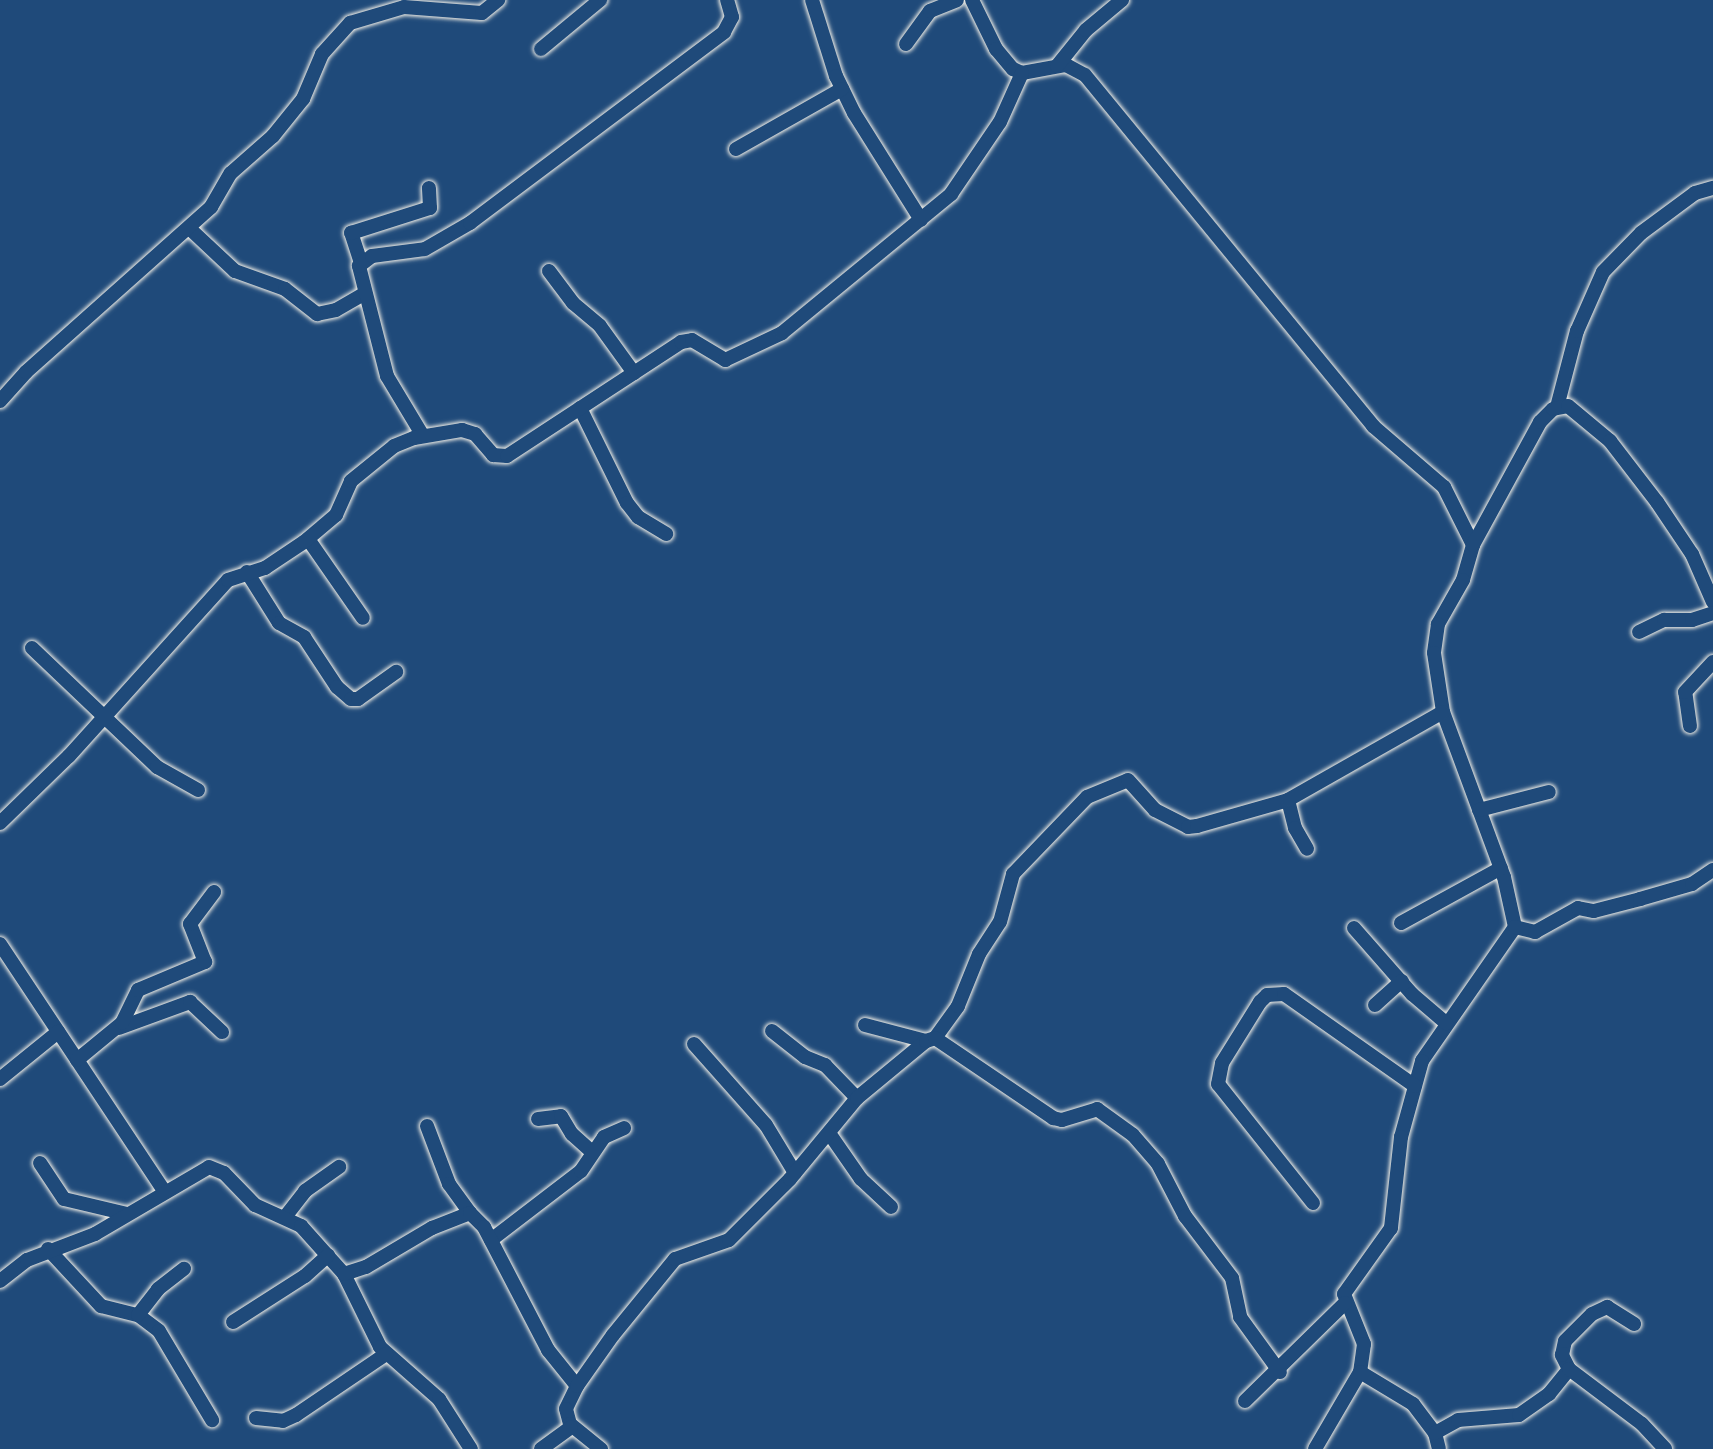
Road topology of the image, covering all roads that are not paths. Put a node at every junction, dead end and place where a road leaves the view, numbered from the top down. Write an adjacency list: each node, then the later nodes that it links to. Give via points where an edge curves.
1 (498, 0): 17 (street, via 482,13 404,7 350,23 322,54 303,99 273,136 231,173 211,207)
2 (600, 0): 9 (street)
3 (727, 0): 18 (street, via 732,17 724,32 470,223 425,249 372,256)
4 (812, 0): 12 (street)
5 (957, 0): 8 (street, via 930,11)
6 (972, 0): 11 (street, via 1003,59)
7 (1122, 0): 10 (street, via 1086,30)
8 (906, 44)
9 (541, 49)
10 (1057, 66): 11 (street); 28 (street, via 1072,66 1085,75 1373,426 1444,487)
11 (1022, 73): 16 (street, via 1000,122 958,185)
12 (842, 89): 13 (street); 16 (street)
13 (736, 149)
14 (429, 188): 18 (street, via 430,208 351,233)
15 (1713, 188): 23 (street, via 1695,193 1641,233 1603,272 1577,331)
16 (921, 220): 21 (street, via 782,333 725,360 687,341)
17 (189, 228): 20 (street, via 235,271 285,289 317,314 336,310); 22 (street, via 26,372)
18 (361, 263): 20 (street, via 357,270)
19 (549, 271): 21 (street, via 573,303 600,326)
20 (364, 294): 25 (street, via 387,376)
21 (634, 373): 24 (street)
22 (0, 401)
23 (1557, 407): 28 (street, via 1540,422); 30 (street, via 1573,408 1610,442 1678,531)
24 (580, 408): 25 (street, via 507,456 493,455 471,431); 26 (street, via 627,503 638,517)
25 (423, 436): 27 (street, via 394,446 351,481 336,514)
26 (666, 534)
27 (308, 539): 29 (street, via 265,568); 32 (street)
28 (1473, 545): 37 (street, via 1463,580 1435,633)
29 (247, 572): 36 (street, via 279,623 304,638 337,687 351,699 358,699); 38 (street, via 228,580)
30 (1713, 602)
31 (1713, 613): 33 (street, via 1692,620 1664,620)
32 (363, 618)
33 (1639, 632)
34 (32, 648): 38 (street)
35 (1713, 662): 39 (street, via 1685,692)
36 (396, 672)
37 (1443, 712): 42 (street); 43 (street)
38 (106, 715): 40 (street, via 157,767); 44 (street)
39 (1690, 726)
40 (198, 790)
41 (1549, 792): 43 (street)
42 (1288, 800): 45 (street, via 1294,828); 61 (street, via 1188,827 1155,810 1128,780 1087,797 1013,874 1000,922 979,954 958,1006)
43 (1479, 810): 46 (street)
44 (0, 823)
45 (1307, 849)
46 (1501, 868): 49 (street); 50 (street, via 1515,910)
47 (1713, 870): 50 (street, via 1692,884 1640,899 1594,911 1578,908 1535,932)
48 (214, 892): 57 (street, via 190,923 205,962 138,990)
49 (1401, 923)
50 (1515, 927): 55 (street)
51 (1354, 928): 53 (street)
52 (0, 944): 59 (street)
53 (1402, 981): 54 (street); 55 (street)
54 (1375, 1005)
55 (1446, 1023): 65 (street, via 1427,1050)
56 (864, 1025): 61 (street)
57 (117, 1029): 60 (street, via 190,1002); 63 (street)
58 (772, 1031): 66 (street, via 805,1057 825,1065)
59 (58, 1032): 63 (street); 64 (street)
60 (222, 1032)
61 (931, 1039): 66 (street); 93 (street, via 1053,1118 1062,1120 1097,1109 1133,1135 1158,1164 1185,1216 1232,1278 1240,1317)
62 (694, 1044): 74 (street, via 766,1125)
63 (77, 1060): 75 (street)
64 (0, 1079)
65 (1415, 1086): 76 (street, via 1284,994 1267,995 1222,1063 1218,1084); 87 (street, via 1401,1137 1391,1228 1349,1285)
66 (857, 1098): 70 (street)
67 (538, 1119): 71 (street, via 561,1116)
68 (427, 1126): 78 (street, via 449,1185)
69 (624, 1128): 71 (street, via 604,1137)
70 (830, 1133): 74 (street); 77 (street, via 861,1179)
71 (592, 1152): 81 (street, via 581,1171)
72 (40, 1163): 79 (street, via 64,1199)
73 (340, 1167): 80 (street, via 305,1191)
74 (795, 1173): 95 (street, via 729,1240 676,1259)
75 (165, 1192): 79 (street); 80 (street, via 209,1167 224,1174 255,1205)
76 (1313, 1203)
77 (891, 1207)
78 (470, 1213): 81 (street); 85 (street)
79 (127, 1214): 82 (street, via 84,1238)
80 (285, 1217): 83 (street, via 301,1226)
81 (491, 1240): 95 (street, via 534,1327)
82 (48, 1249): 86 (street); 88 (street, via 101,1306)
83 (328, 1255): 85 (street); 89 (street, via 305,1276)
84 (184, 1269): 88 (street, via 158,1289)
85 (344, 1274): 91 (street)
86 (0, 1281)
87 (1345, 1303): 93 (street); 94 (street, via 1364,1344)
88 (138, 1315): 98 (street, via 168,1342)
89 (233, 1322)
90 (1634, 1324): 92 (street, via 1607,1307 1592,1314 1565,1341 1562,1355)
91 (386, 1354): 97 (street, via 296,1415 283,1421); 101 (street, via 439,1399)
92 (1569, 1369): 100 (street, via 1549,1394 1519,1415 1458,1420); 106 (street, via 1642,1424)
93 (1280, 1372): 96 (street)
94 (1360, 1372): 100 (street, via 1413,1404); 104 (street)
95 (578, 1386): 99 (street, via 566,1409)
96 (1245, 1401)
97 (256, 1418)
98 (212, 1420)
99 (571, 1427): 102 (street); 103 (street)
100 (1435, 1433): 105 (street)
101 (471, 1449)
102 (541, 1449)
103 (601, 1449)
104 (1315, 1449)
105 (1439, 1449)
106 (1665, 1449)

